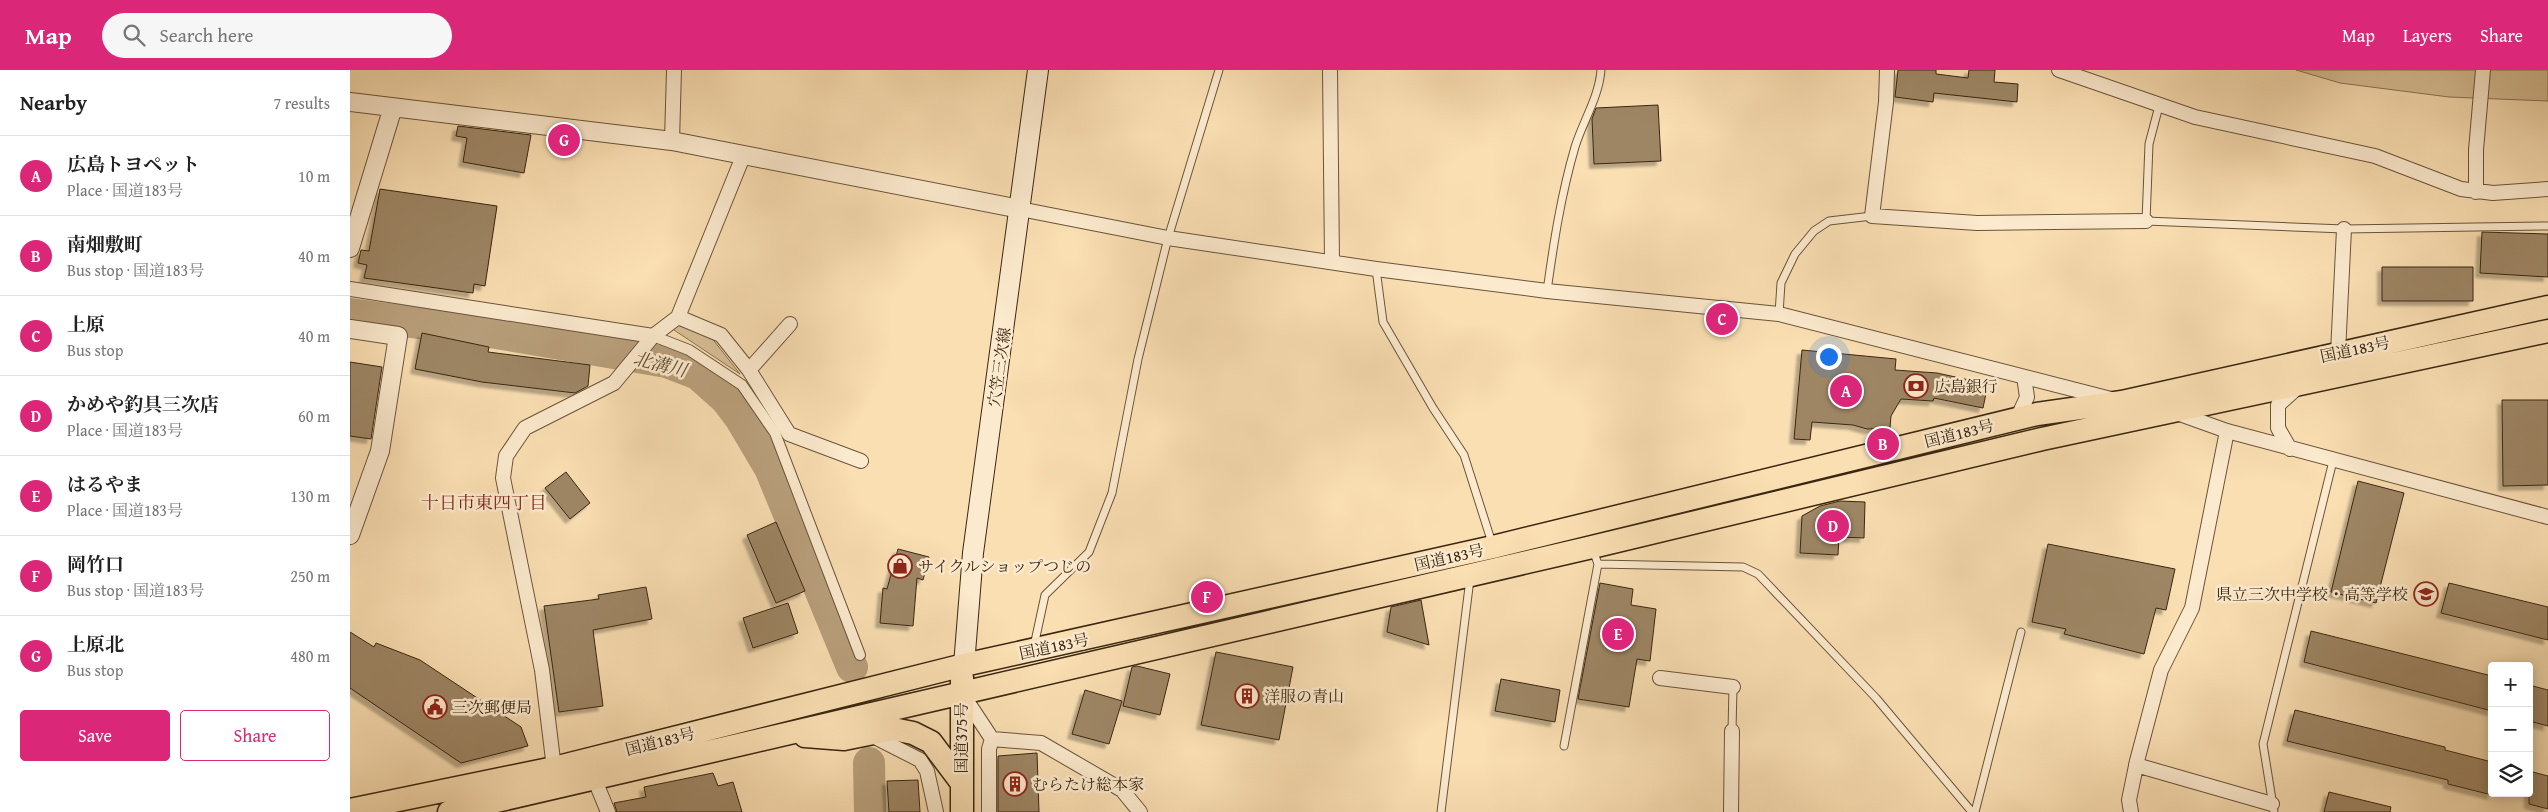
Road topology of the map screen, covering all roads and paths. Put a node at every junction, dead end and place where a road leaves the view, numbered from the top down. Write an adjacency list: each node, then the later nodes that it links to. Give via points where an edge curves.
1 (674, 70): 12 (street)
2 (1038, 70): 16 (main road, 穴笠三次線)
3 (1219, 70): 21 (lane)
4 (1330, 70): 23 (street)
5 (1601, 70): 26 (lane, via 1600,82 1576,145 1558,209)
6 (1887, 70): 17 (street)
7 (2059, 70): 10 (street)
8 (2483, 70): 15 (street)
9 (350, 102): 11 (street)
10 (2159, 106): 15 (street, via 2195,117 2376,156); 18 (lane, via 2149,144)
11 (392, 107): 12 (street); 22 (street)
12 (672, 142): 13 (street)
13 (744, 154): 16 (street); 29 (street)
14 (2548, 189): 15 (street)
15 (2476, 192)
16 (1020, 209): 21 (street); 53 (main road, 穴笠三次線, via 973,553)
17 (1872, 216): 18 (street, via 1977,223); 28 (lane, via 1829,221 1814,231 1795,254 1781,283)
18 (2146, 221): 20 (lane)
19 (2548, 226): 20 (lane)
20 (2344, 229): 34 (street)
21 (1168, 238): 23 (street); 51 (lane, via 1138,359 1112,493 1089,552 1045,595)
22 (350, 248)
23 (1332, 261): 24 (street)
24 (1376, 268): 26 (street); 48 (lane, via 1383,322 1464,455)
25 (350, 289): 33 (street)
26 (1547, 291): 28 (street)
27 (2548, 307): 34 (highway, 国道183号)
28 (1779, 314): 36 (street)
29 (678, 317): 33 (street); 35 (street, via 721,335)
30 (790, 324): 35 (street)
31 (350, 329): 46 (street, via 398,336 380,451)
32 (2548, 331): 37 (highway, 国道183号)
33 (653, 336): 52 (street, via 689,350 742,385 775,433); 63 (street, via 614,382 525,428 506,456 503,478 542,670)
34 (2338, 353): 38 (highway, 国道183号)
35 (749, 370): 44 (street, via 789,434)
36 (2024, 377): 38 (street); 40 (street, via 2027,398)
37 (2304, 382): 39 (highway, 国道183号); 42 (street, via 2278,406 2278,428)
38 (2122, 402): 39 (street); 40 (highway, 国道183号)
39 (2169, 410): 41 (street); 47 (highway, 国道183号)
40 (2017, 419): 48 (highway, 国道183号)
41 (2228, 431): 42 (street); 62 (street, via 2192,608 2161,670)
42 (2290, 449): 43 (street)
43 (2333, 460): 45 (street); 67 (lane, via 2263,744)
44 (861, 461)
45 (2548, 517)
46 (350, 535)
47 (1595, 556): 48 (highway, 国道183号); 61 (lane); 77 (lane, via 1743,566 1758,574 1876,698)
48 (1495, 558): 49 (highway, 国道183号); 51 (highway, 国道183号)
49 (1470, 574): 56 (highway, 国道183号); 75 (lane)
50 (2021, 632): 77 (lane)
51 (1033, 651): 53 (highway, 国道183号)
52 (860, 655)
53 (964, 665): 56 (highway, 国道375号); 63 (highway, 国道183号)
54 (1660, 678): 55 (street)
55 (1733, 687): 57 (lane)
56 (961, 692): 59 (highway, 国道183号); 60 (street); 65 (highway, 国道375号)
57 (1732, 731): 76 (street)
58 (868, 734): 59 (highway, via 844,738); 65 (highway, via 893,729 914,733 931,742); 71 (street, via 920,760 927,771)
59 (780, 735): 64 (highway, 国道183号)
60 (992, 739): 73 (street, via 989,749); 74 (street, via 1041,743 1122,790)
61 (1564, 746)
62 (2136, 765): 67 (street); 78 (street)
63 (554, 768): 66 (highway, 国道183号)
64 (594, 778): 66 (highway, 国道183号); 70 (street)
65 (961, 782): 72 (highway, 国道375号)
66 (485, 800): 68 (highway, 国道183号); 69 (highway, 国道183号)
67 (2273, 808)
68 (350, 810)
69 (449, 812)
70 (608, 812)
71 (936, 812)
72 (962, 812)
73 (989, 812)
74 (1140, 812)
75 (1441, 812)
76 (1731, 812)
77 (1974, 812)
78 (2131, 812)

